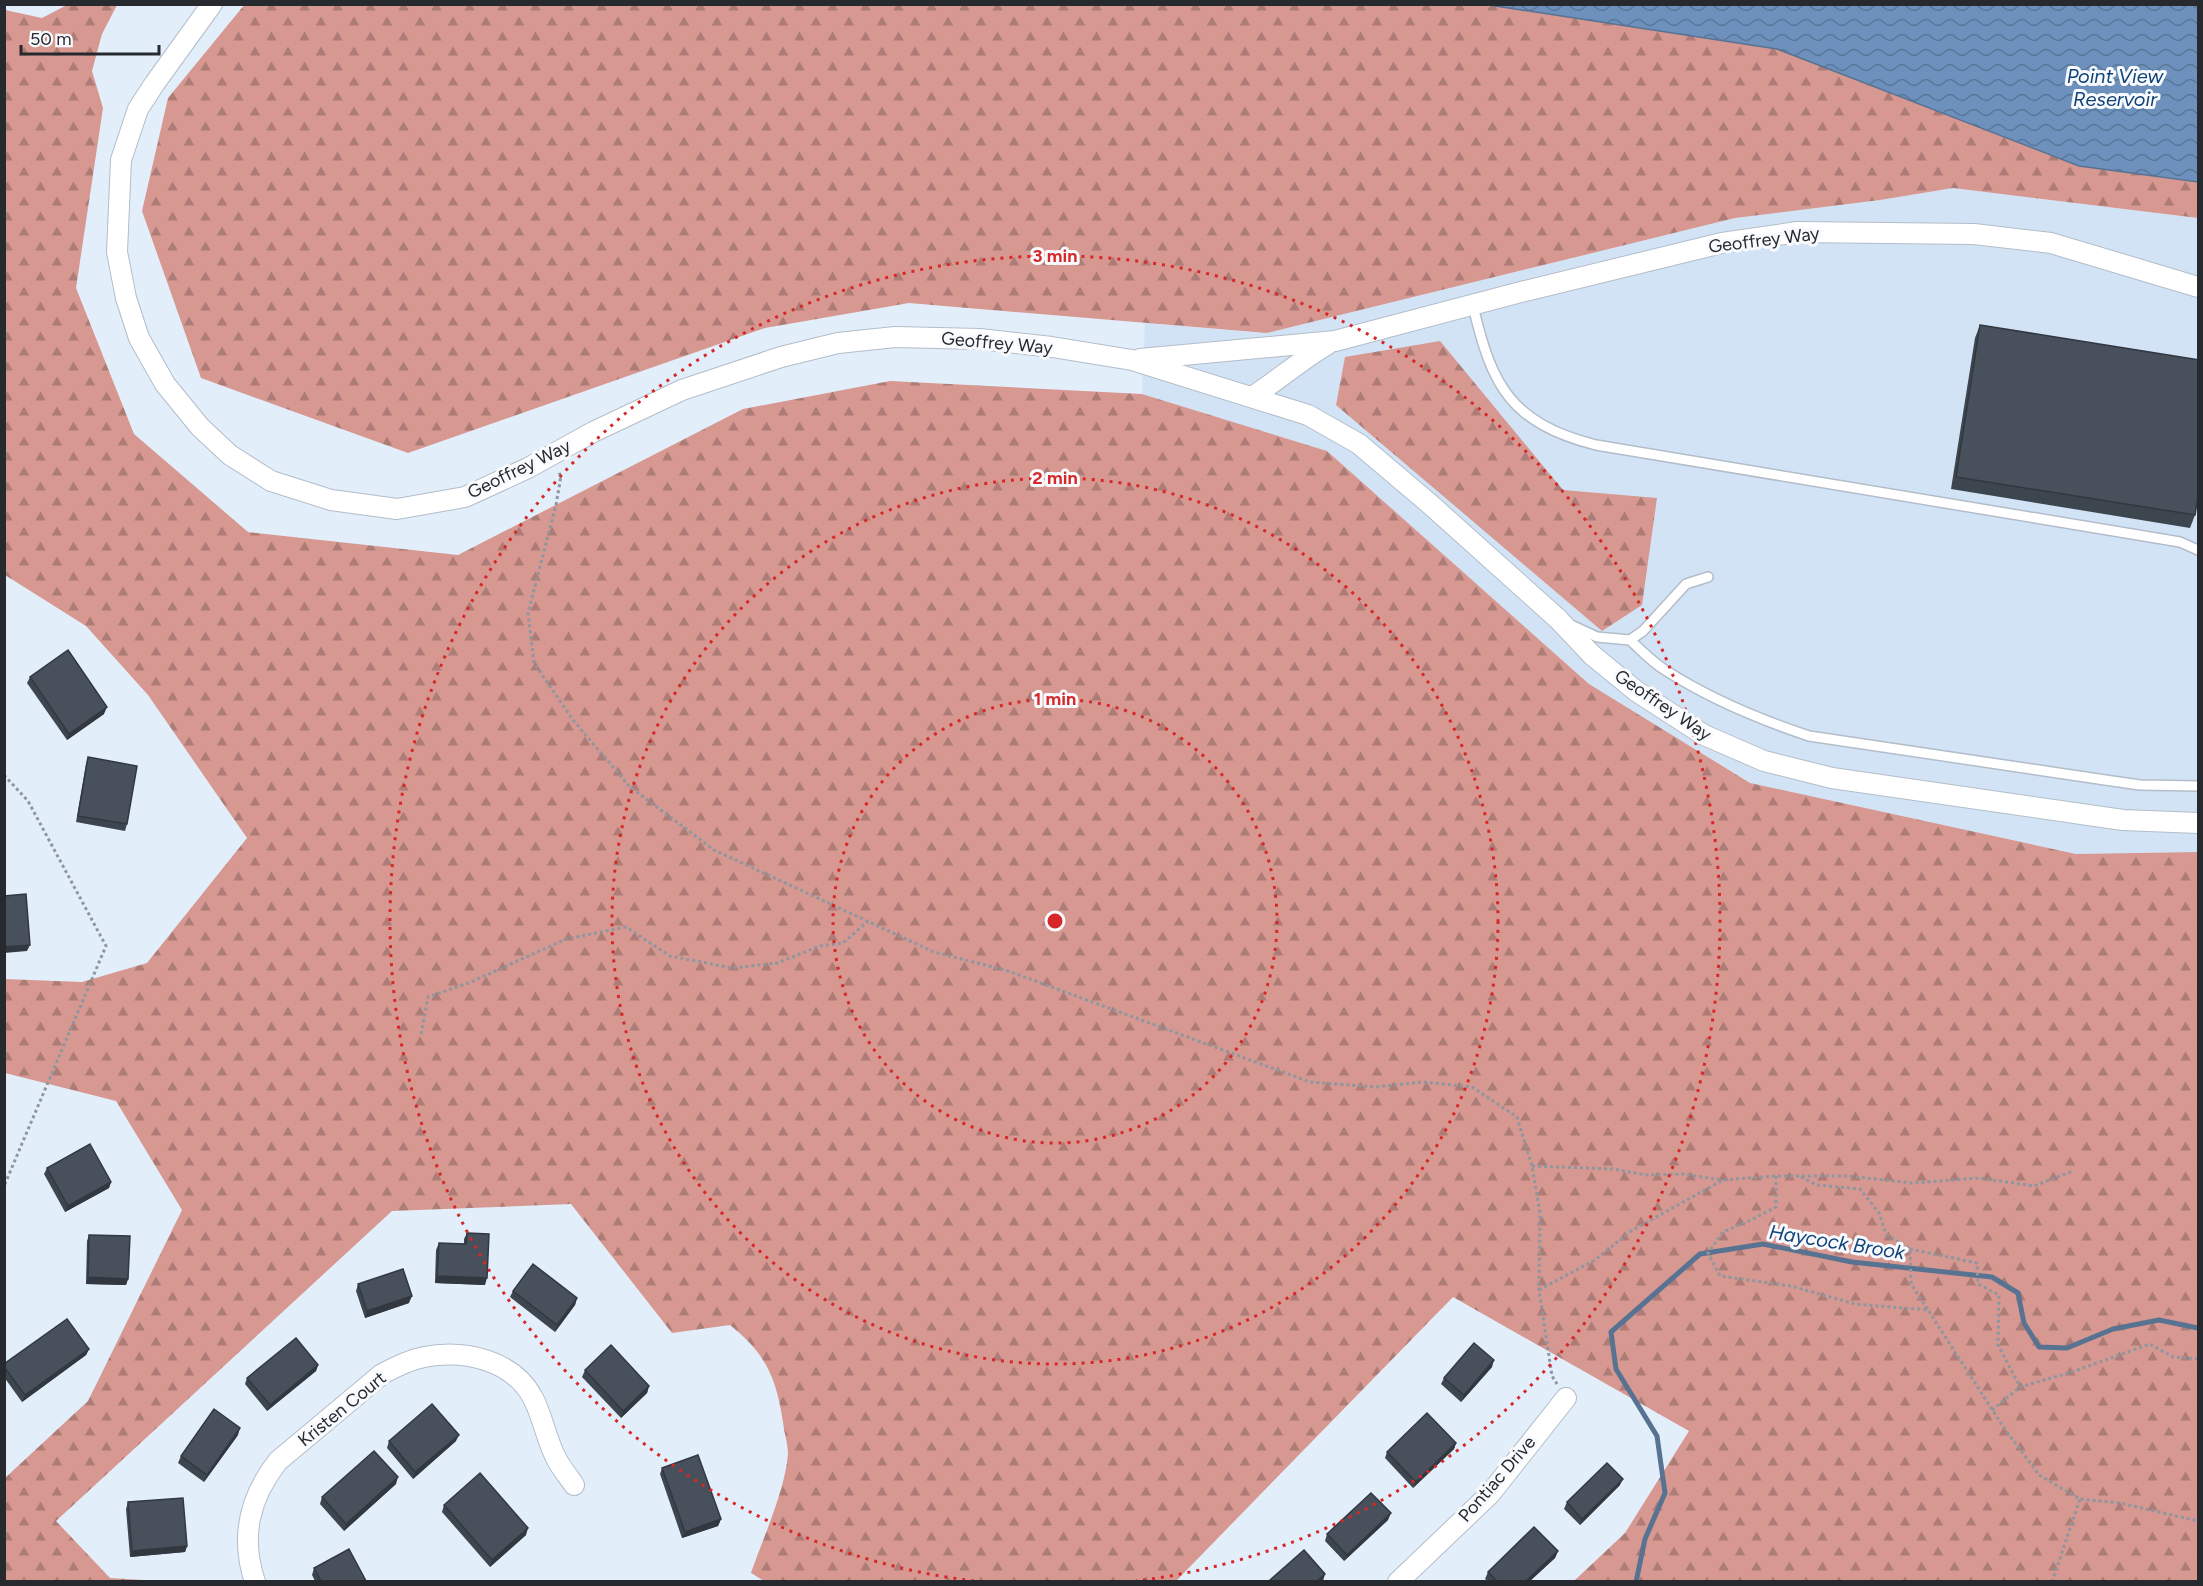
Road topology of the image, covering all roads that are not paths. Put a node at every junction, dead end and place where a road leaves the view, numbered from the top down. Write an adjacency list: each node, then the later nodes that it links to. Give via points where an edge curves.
1 (202, 4): 3 (street)
2 (212, 4): 3 (street, Geoffrey Way)
3 (194, 30): 7 (street, Geoffrey Way, via 138,109 121,160 117,252 139,338 165,384 200,427 230,455 271,481 331,500 397,509 465,497 682,390 781,357 838,343 895,337 980,339)
4 (2199, 287): 5 (street, Geoffrey Way, via 2051,243 1974,234 1797,232 1722,243)
5 (1473, 306): 6 (street, Geoffrey Way); 9 (lane, via 1492,371 1518,406 1553,432 1607,447 2180,542)
6 (1335, 341): 7 (street, Geoffrey Way); 8 (street, Geoffrey Way, via 1302,359)
7 (1132, 360): 8 (street, Geoffrey Way)
8 (1252, 397): 11 (street, Geoffrey Way, via 1308,415 1359,444)
9 (2199, 550)
10 (1708, 577): 12 (lane, via 1686,584)
11 (1558, 619): 12 (lane, via 1597,637); 14 (street, Geoffrey Way, via 1592,655 1636,692 1704,735 1764,761 1832,778 2123,820)
12 (1630, 640): 13 (lane, via 1663,669 1719,702 1809,736 2112,782)
13 (2199, 786)
14 (2199, 823)
15 (1566, 1398): 18 (street, Pontiac Drive, via 1490,1494)
16 (574, 1485): 17 (street, Kristen Court, via 556,1458 533,1398 508,1371 469,1356 435,1356 402,1364 382,1374 273,1468 259,1490 247,1536 248,1559)
17 (255, 1581)
18 (1398, 1581)

